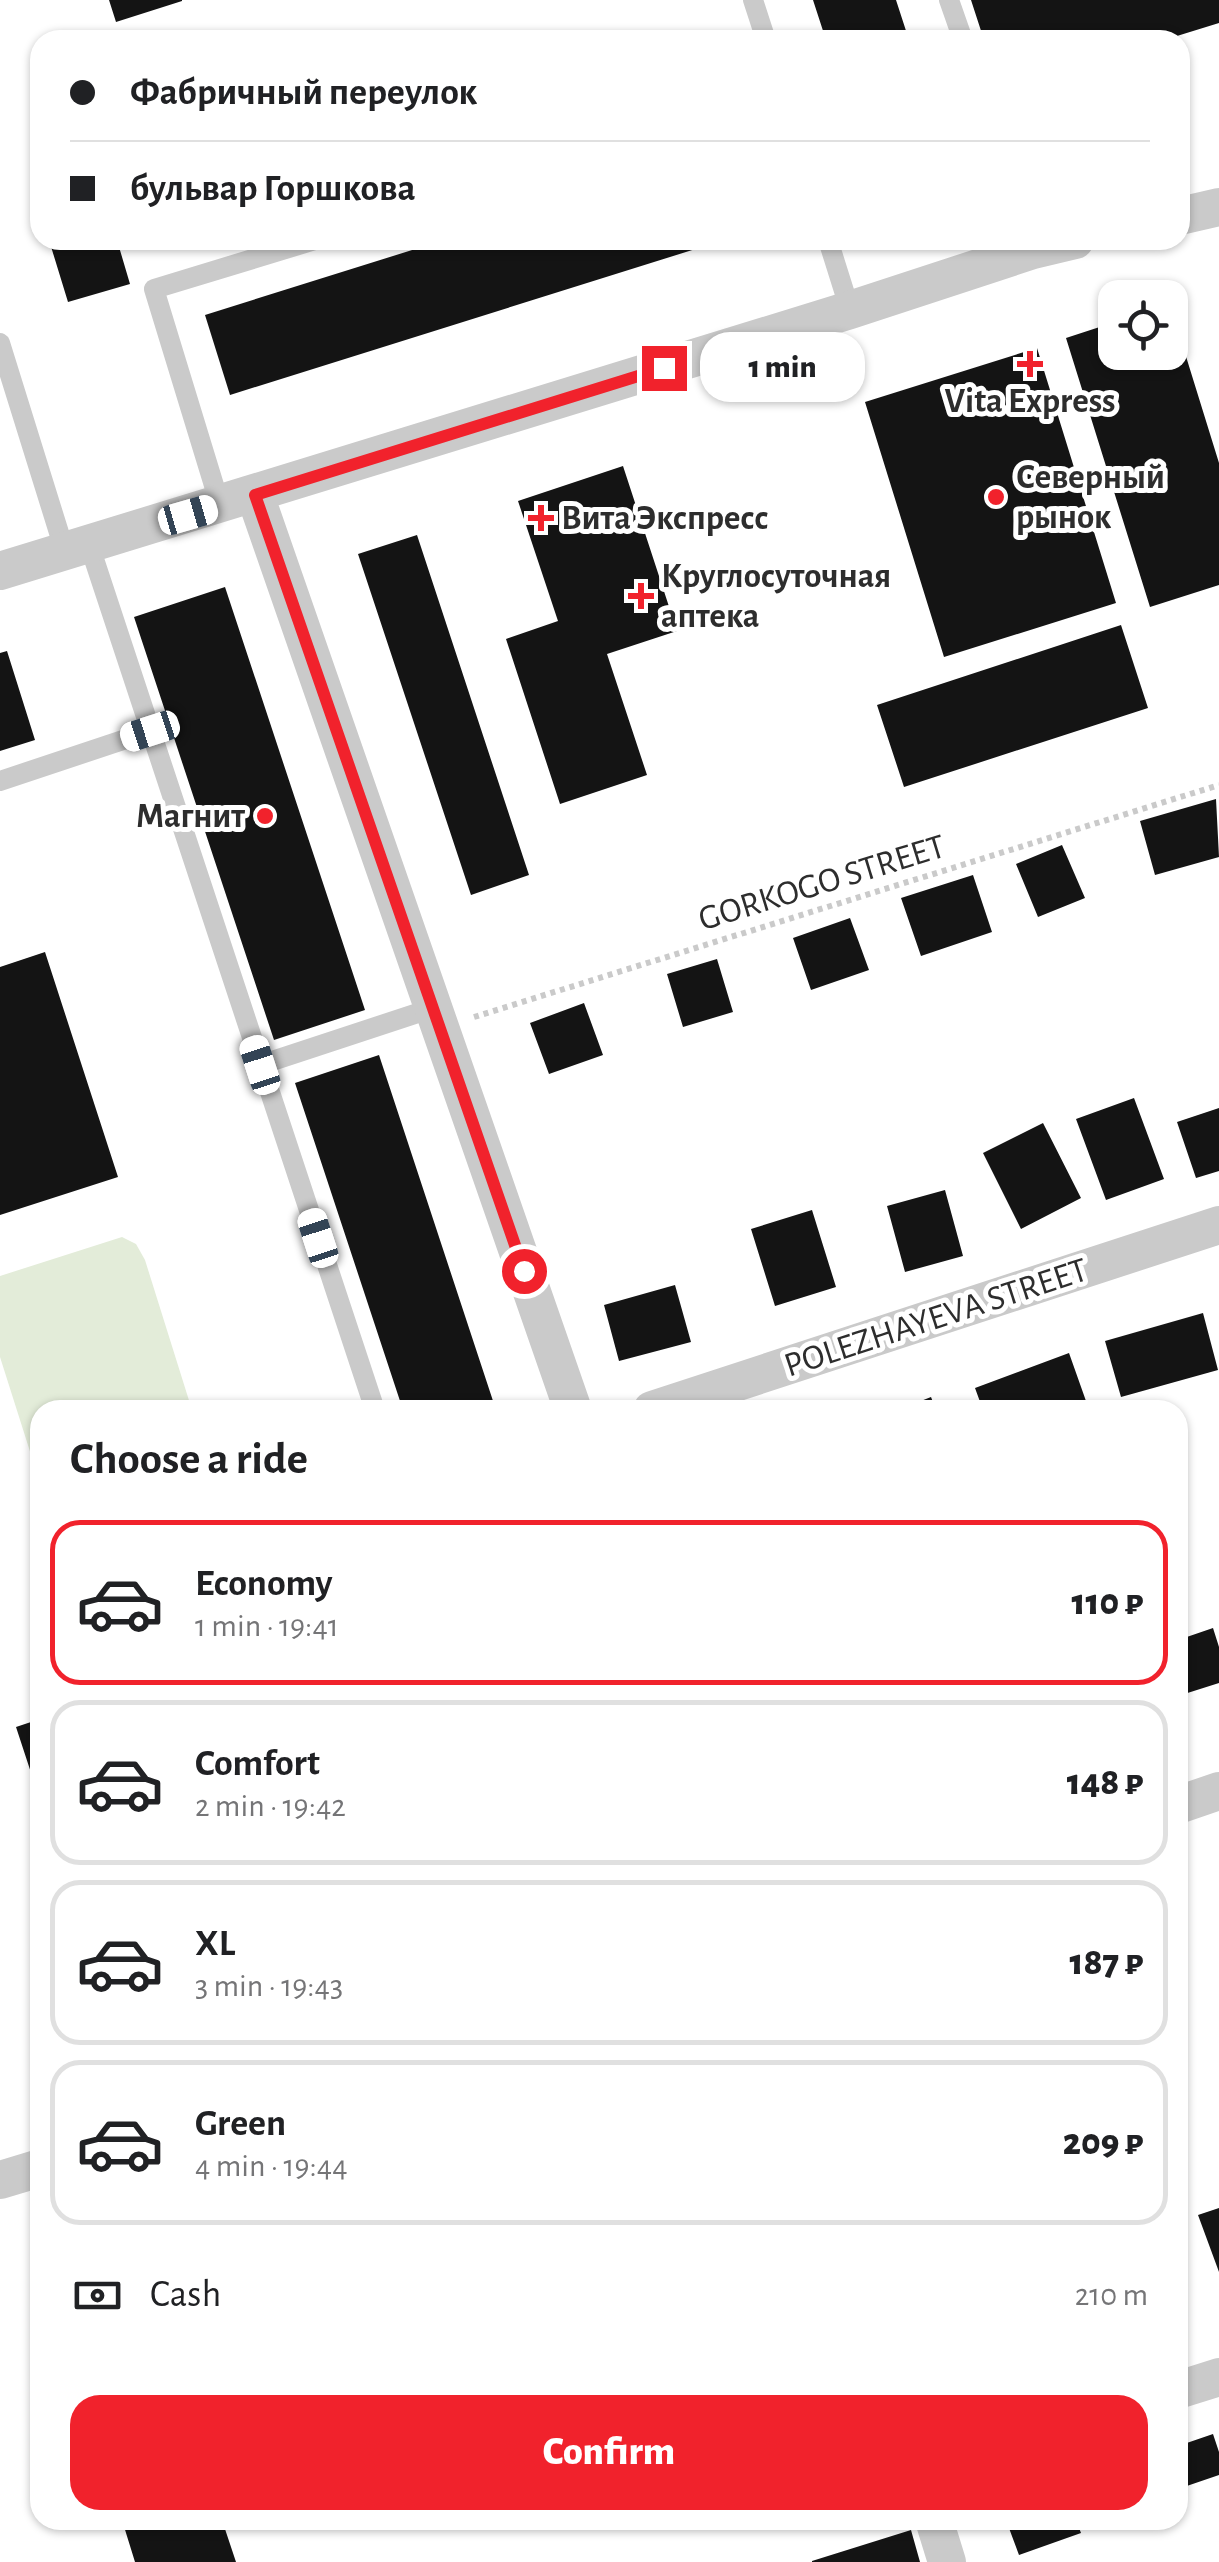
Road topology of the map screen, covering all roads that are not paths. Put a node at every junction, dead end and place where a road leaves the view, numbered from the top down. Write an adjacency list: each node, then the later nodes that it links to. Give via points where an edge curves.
1 (753, 0): 3 (lane)
2 (950, 0): 4 (lane)
3 (763, 30)
4 (960, 30)
5 (1219, 207): 6 (street)
6 (1190, 214)
7 (283, 250): 12 (lane, via 154,289)
8 (831, 250): 10 (lane)
9 (1017, 250): 10 (street)
10 (850, 310): 12 (street)
11 (0, 343): 13 (lane)
12 (238, 500): 13 (street); 17 (street)
13 (77, 548): 14 (street); 15 (lane)
14 (0, 571)
15 (150, 731): 16 (lane); 18 (lane)
16 (0, 781)
17 (436, 1018): 18 (lane); 21 (street)
18 (260, 1065): 20 (lane)
19 (1219, 1225): 22 (street, POLEZHAYEVA STREET)
20 (372, 1400)
21 (570, 1400)
22 (683, 1400)
23 (1219, 1792): 24 (street)
24 (1188, 1802)
25 (30, 2171): 26 (street)
26 (0, 2180)
27 (1219, 2377): 28 (street)
28 (1188, 2387)
29 (937, 2530): 30 (street)
30 (947, 2562)

